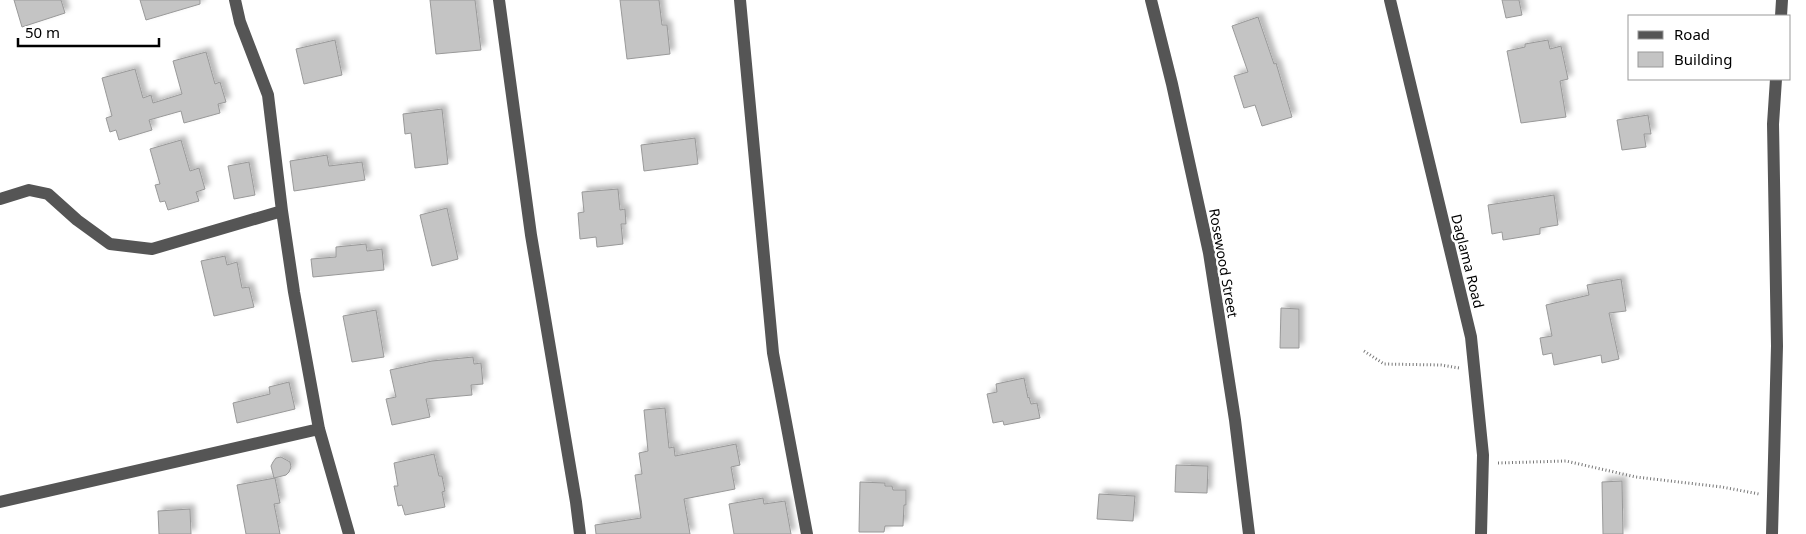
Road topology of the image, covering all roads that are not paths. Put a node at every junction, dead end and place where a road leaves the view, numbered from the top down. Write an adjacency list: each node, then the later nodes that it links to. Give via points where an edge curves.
1 (235, 0): 10 (street, via 268,95)
2 (499, 0): 14 (street, via 531,235)
3 (740, 0): 15 (street, via 773,353)
4 (1151, 0): 16 (street, Rosewood Street, via 1209,252)
5 (1390, 0): 17 (street, Daglama Road, via 1471,336 1483,463)
6 (1782, 0): 7 (street)
7 (1781, 15)
8 (1776, 80): 18 (street, via 1773,124 1777,346)
9 (0, 199): 10 (street, via 29,190 48,194 110,244 152,249)
10 (282, 211): 11 (street)
11 (319, 429): 12 (street); 13 (street)
12 (0, 502)
13 (349, 534)
14 (580, 534)
15 (807, 534)
16 (1249, 534)
17 (1481, 534)
18 (1772, 534)

